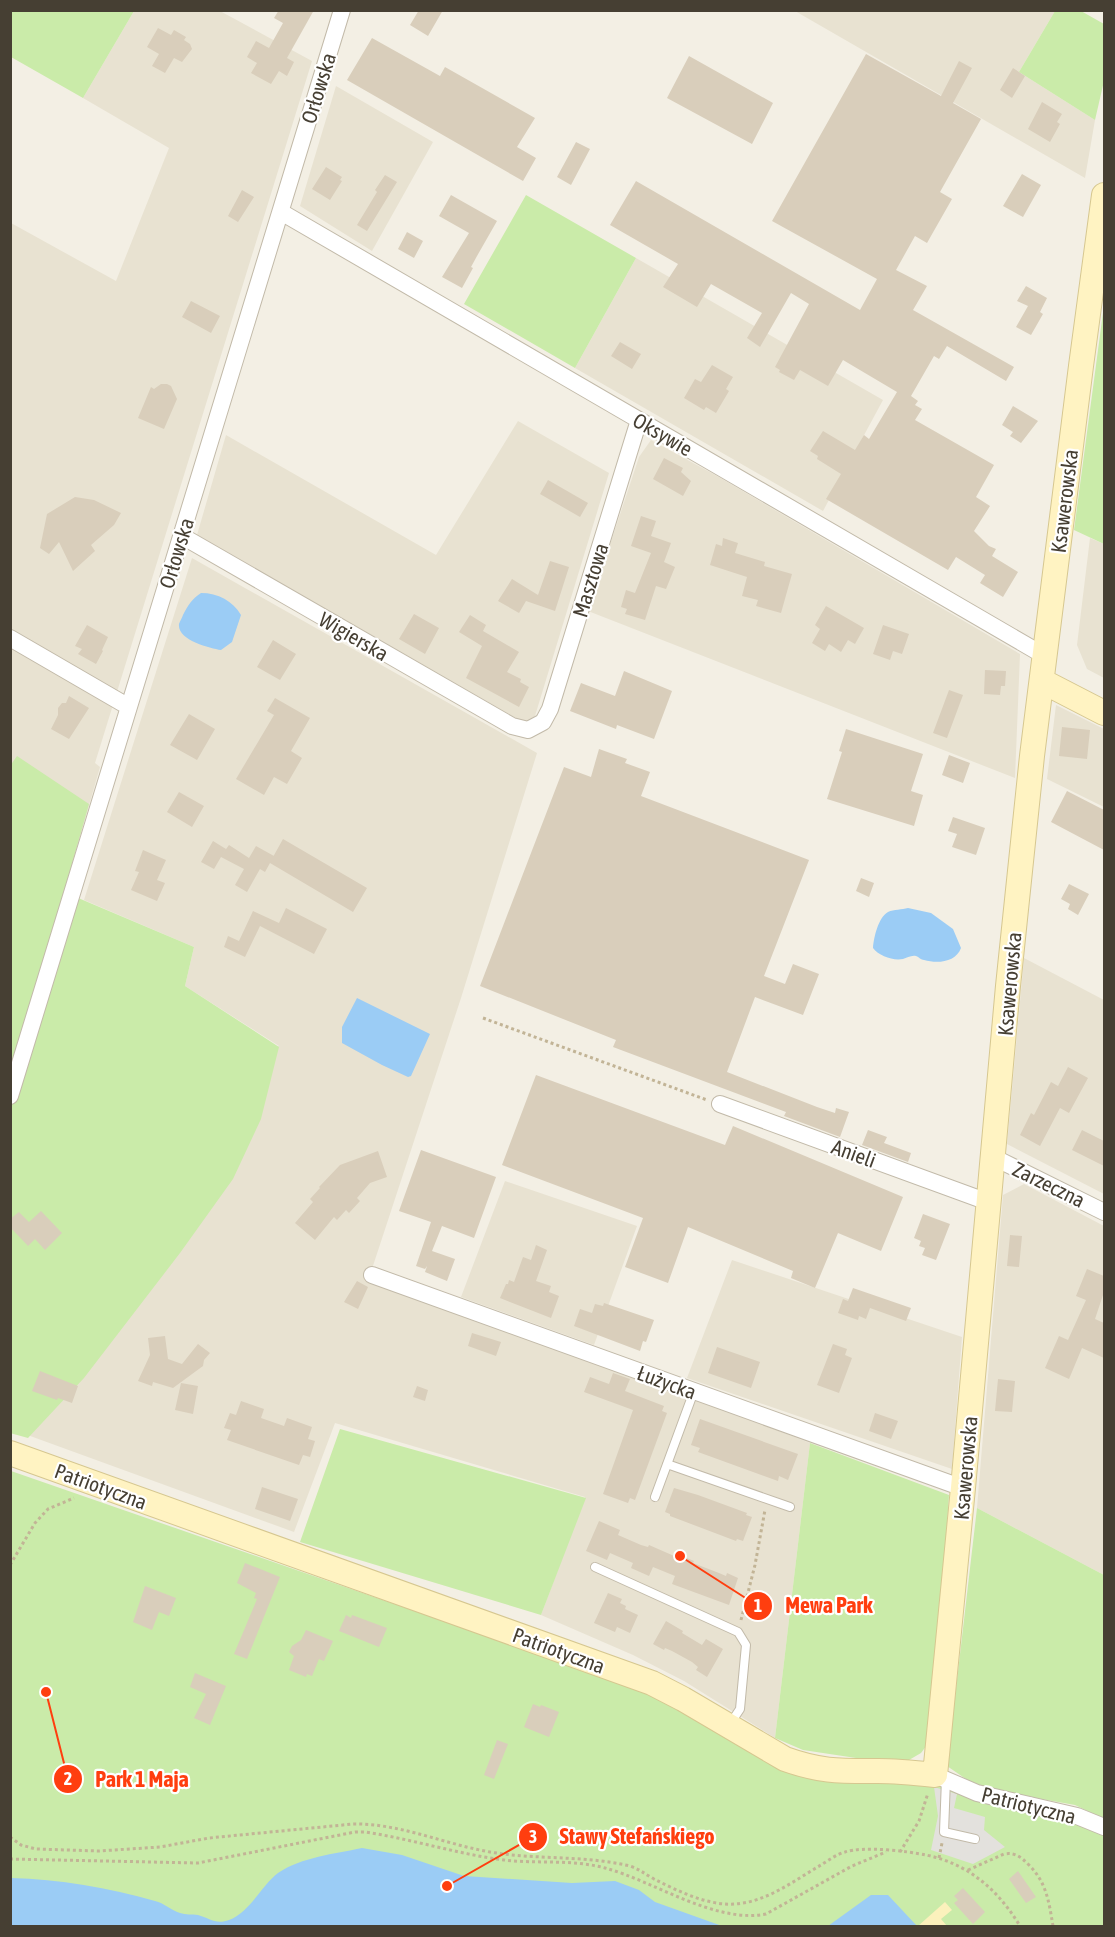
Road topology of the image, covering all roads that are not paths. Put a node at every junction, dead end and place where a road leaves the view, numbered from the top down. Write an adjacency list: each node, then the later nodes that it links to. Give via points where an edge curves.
1 (342, 10): 3 (street, Orłowska)
2 (1104, 195): 7 (street, Ksawerowska)
3 (281, 212): 4 (street, Oksywie); 5 (street, Orłowska)
4 (639, 420): 7 (street, Oksywie); 11 (street, Masztowa, via 550,709 543,722)
5 (182, 536): 9 (street, Orłowska); 11 (street, Wigierska, via 502,721)
6 (10, 638): 9 (street)
7 (1045, 656): 8 (street, Ksawerowska)
8 (1042, 681): 10 (street); 14 (street, Ksawerowska)
9 (129, 707): 12 (street, Orłowska)
10 (1104, 713)
11 (528, 730)
12 (10, 1096)
13 (720, 1104): 15 (street, Anieli)
14 (993, 1157): 15 (street, Ksawerowska); 16 (street, Zarzeczna)
15 (988, 1202): 21 (street, Ksawerowska)
16 (1104, 1212)
17 (372, 1275): 18 (street, Łużycka)
18 (694, 1391): 20 (lane); 21 (street, Łużycka)
19 (10, 1453): 25 (street, Patriotyczna, via 652,1683)
20 (667, 1464): 22 (lane); 23 (lane)
21 (963, 1488): 26 (street, Ksawerowska, via 938,1760)
22 (655, 1497)
23 (790, 1507)
24 (595, 1567): 25 (lane, via 742,1636 746,1646 740,1709)
25 (729, 1726): 26 (street, Patriotyczna, via 785,1760 815,1769)
26 (940, 1777): 27 (street, Patriotyczna, via 977,1793 1077,1816); 28 (lane, via 944,1832)
27 (1104, 1827)
28 (975, 1839)

